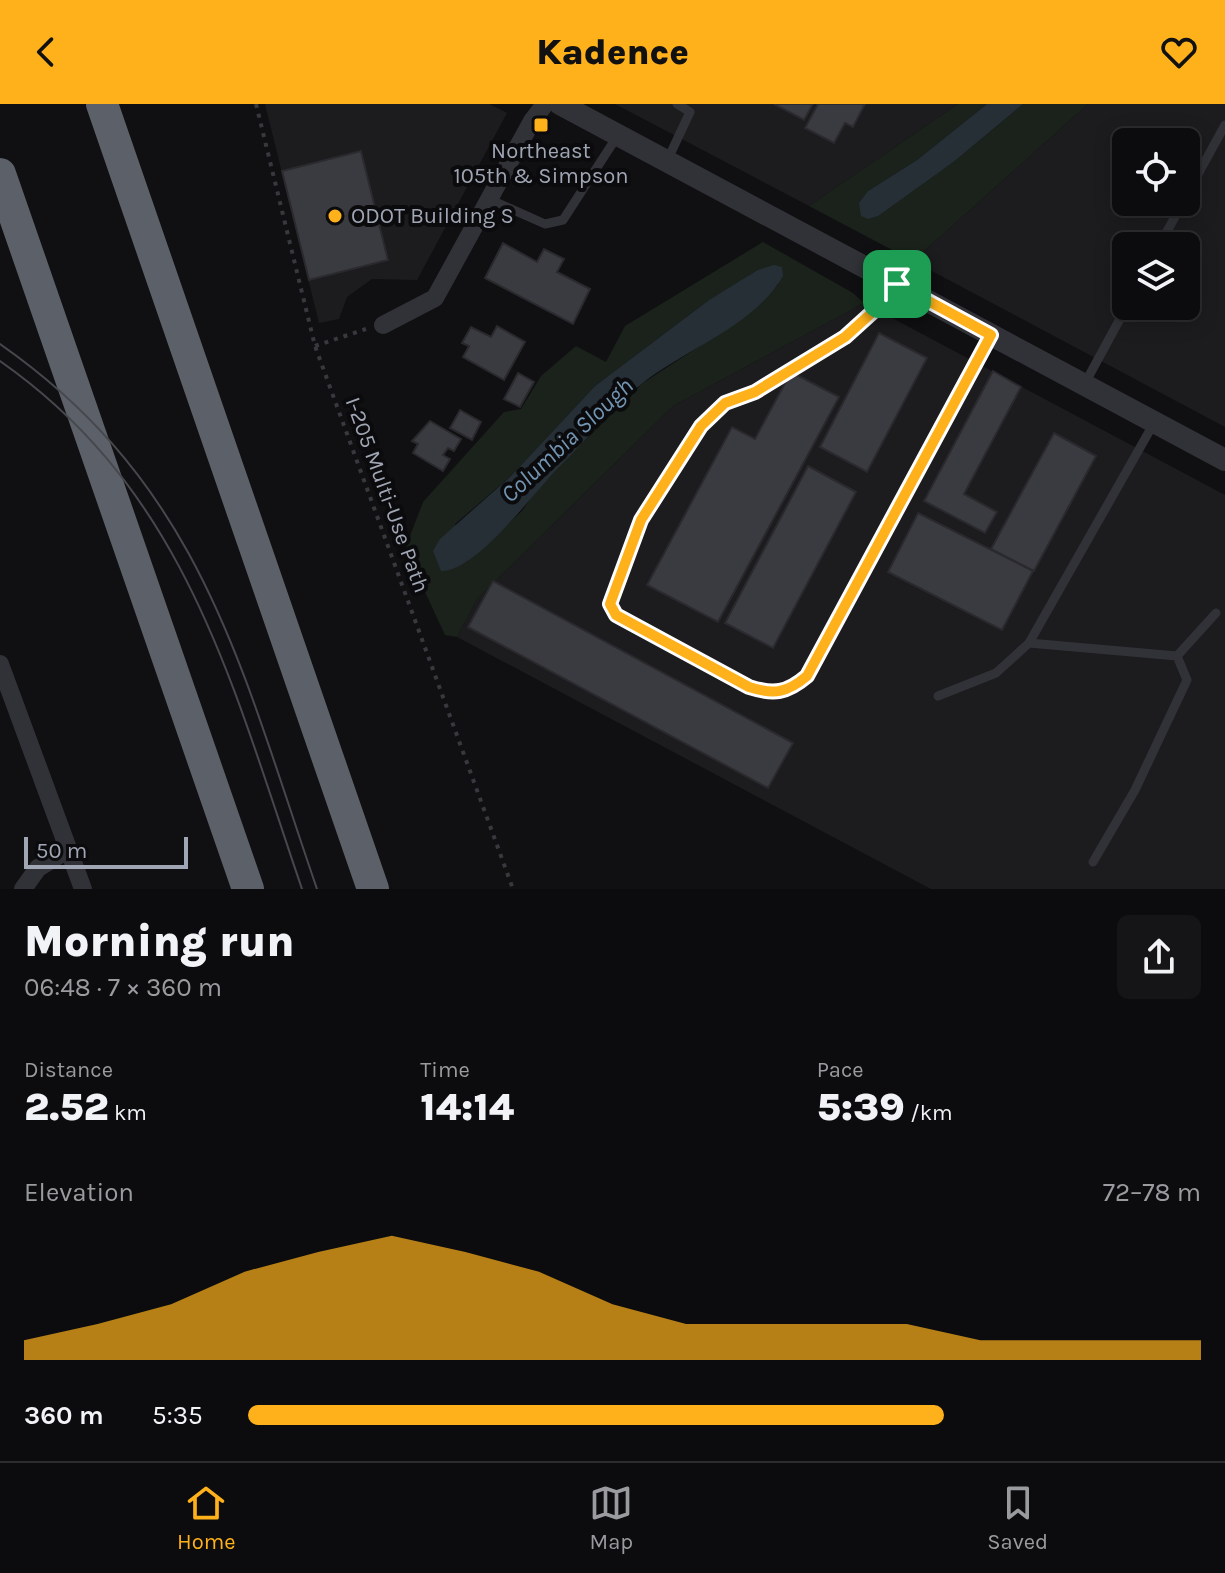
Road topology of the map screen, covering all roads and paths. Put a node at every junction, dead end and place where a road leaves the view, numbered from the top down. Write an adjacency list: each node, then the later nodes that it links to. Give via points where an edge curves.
1 (102, 104): 30 (highway)
2 (256, 104): 16 (path, I-205 Multi-Use Path)
3 (545, 104): 11 (street)
4 (560, 104): 7 (street)
5 (677, 104): 8 (lane, via 690,112)
6 (1225, 125): 9 (lane)
7 (618, 135): 8 (street); 11 (lane, via 563,220 545,224)
8 (667, 161): 12 (street)
9 (1200, 171)
10 (0, 174): 29 (highway)
11 (489, 199): 14 (street, via 435,298)
12 (897, 284): 15 (street); 15 (lane, via 845,337 755,392 725,403 701,426 641,520 610,604 616,615 749,687 771,694 793,689 807,676)
13 (1119, 320): 17 (lane)
14 (383, 325): 16 (path)
15 (991, 335): 17 (street)
16 (315, 346): 31 (path, I-205 Multi-Use Path)
17 (1084, 385): 18 (street)
18 (1154, 423): 19 (street); 21 (lane)
19 (1225, 460)
20 (1216, 613): 22 (lane)
21 (1029, 643): 22 (lane); 24 (lane, via 996,673)
22 (1177, 656): 26 (lane, via 1187,680 1135,790)
23 (0, 664): 25 (street)
24 (938, 696)
25 (67, 850): 27 (street, via 38,868); 28 (street)
26 (1093, 862)
27 (23, 889)
28 (83, 889)
29 (248, 889)
30 (373, 889)
31 (513, 889)

